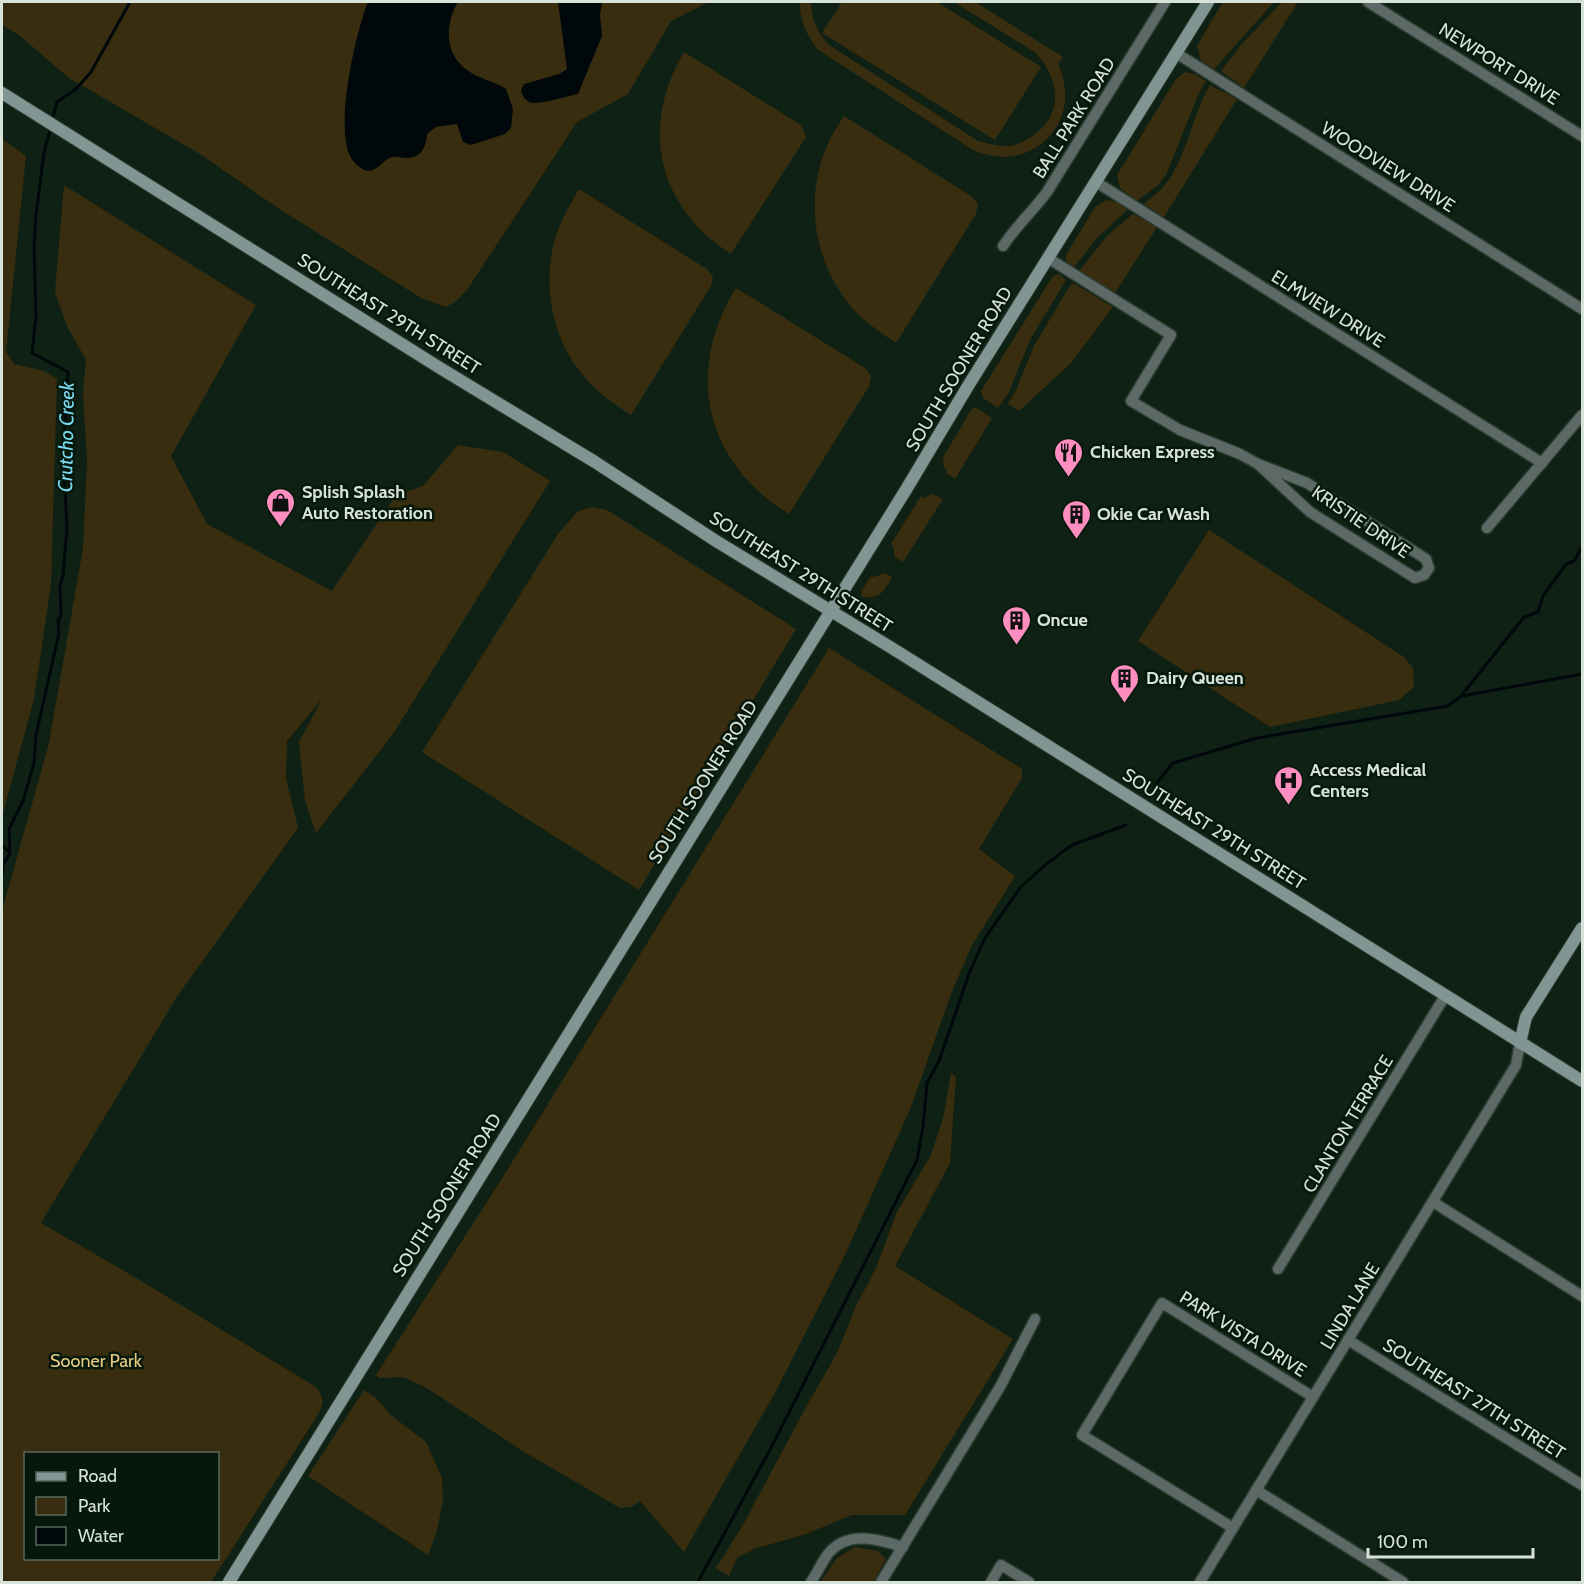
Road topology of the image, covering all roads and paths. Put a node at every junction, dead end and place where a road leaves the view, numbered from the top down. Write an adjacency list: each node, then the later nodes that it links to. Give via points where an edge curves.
1 (1165, 2): 8 (street, BALL PARK ROAD, via 1047,192)
2 (1208, 2): 4 (main road, SOUTH SOONER ROAD)
3 (1368, 2): 6 (street, NEWPORT DRIVE)
4 (1176, 53): 7 (main road, SOUTH SOONER ROAD); 10 (street, WOODVIEW DRIVE)
5 (2, 93): 15 (main road, SOUTHEAST 29TH STREET)
6 (1582, 136)
7 (1095, 182): 9 (main road, SOUTH SOONER ROAD); 12 (street, ELMVIEW DRIVE)
8 (1003, 246)
9 (1048, 258): 13 (street, KRISTIE DRIVE, via 1171,335 1131,400 1180,430); 15 (main road, SOUTH SOONER ROAD)
10 (1582, 309)
11 (1582, 415): 12 (street)
12 (1542, 463): 14 (street)
13 (1258, 464): 13 (street, KRISTIE DRIVE, via 1307,483 1426,559 1428,568 1424,576 1415,578 1310,512)
14 (1487, 528)
15 (830, 611): 17 (main road, SOUTHEAST 29TH STREET); 30 (main road, SOUTH SOONER ROAD)
16 (1582, 928): 18 (main road, via 1526,1017)
17 (1446, 996): 18 (main road, SOUTHEAST 29TH STREET); 21 (street, CLANTON TERRACE)
18 (1520, 1043): 19 (main road, SOUTHEAST 29TH STREET); 20 (street, LINDA LANE, via 1516,1065)
19 (1582, 1081)
20 (1433, 1202): 22 (street); 24 (street, LINDA LANE)
21 (1278, 1269)
22 (1582, 1296)
23 (1035, 1319): 29 (street, via 1000,1387)
24 (1348, 1340): 25 (street, LINDA LANE); 26 (street, SOUTHEAST 27TH STREET)
25 (1313, 1397): 27 (street, LINDA LANE); 28 (street, PARK VISTA DRIVE, via 1162,1303 1082,1435)
26 (1582, 1485)
27 (1256, 1490): 28 (street, LINDA LANE); 36 (street)
28 (1233, 1528): 35 (street, LINDA LANE)
29 (903, 1547): 31 (street, via 858,1537 842,1542 829,1552); 32 (street)
30 (229, 1582)
31 (811, 1582)
32 (881, 1582)
33 (991, 1582): 34 (street, via 1001,1565)
34 (1029, 1582)
35 (1200, 1582)
36 (1403, 1582)

